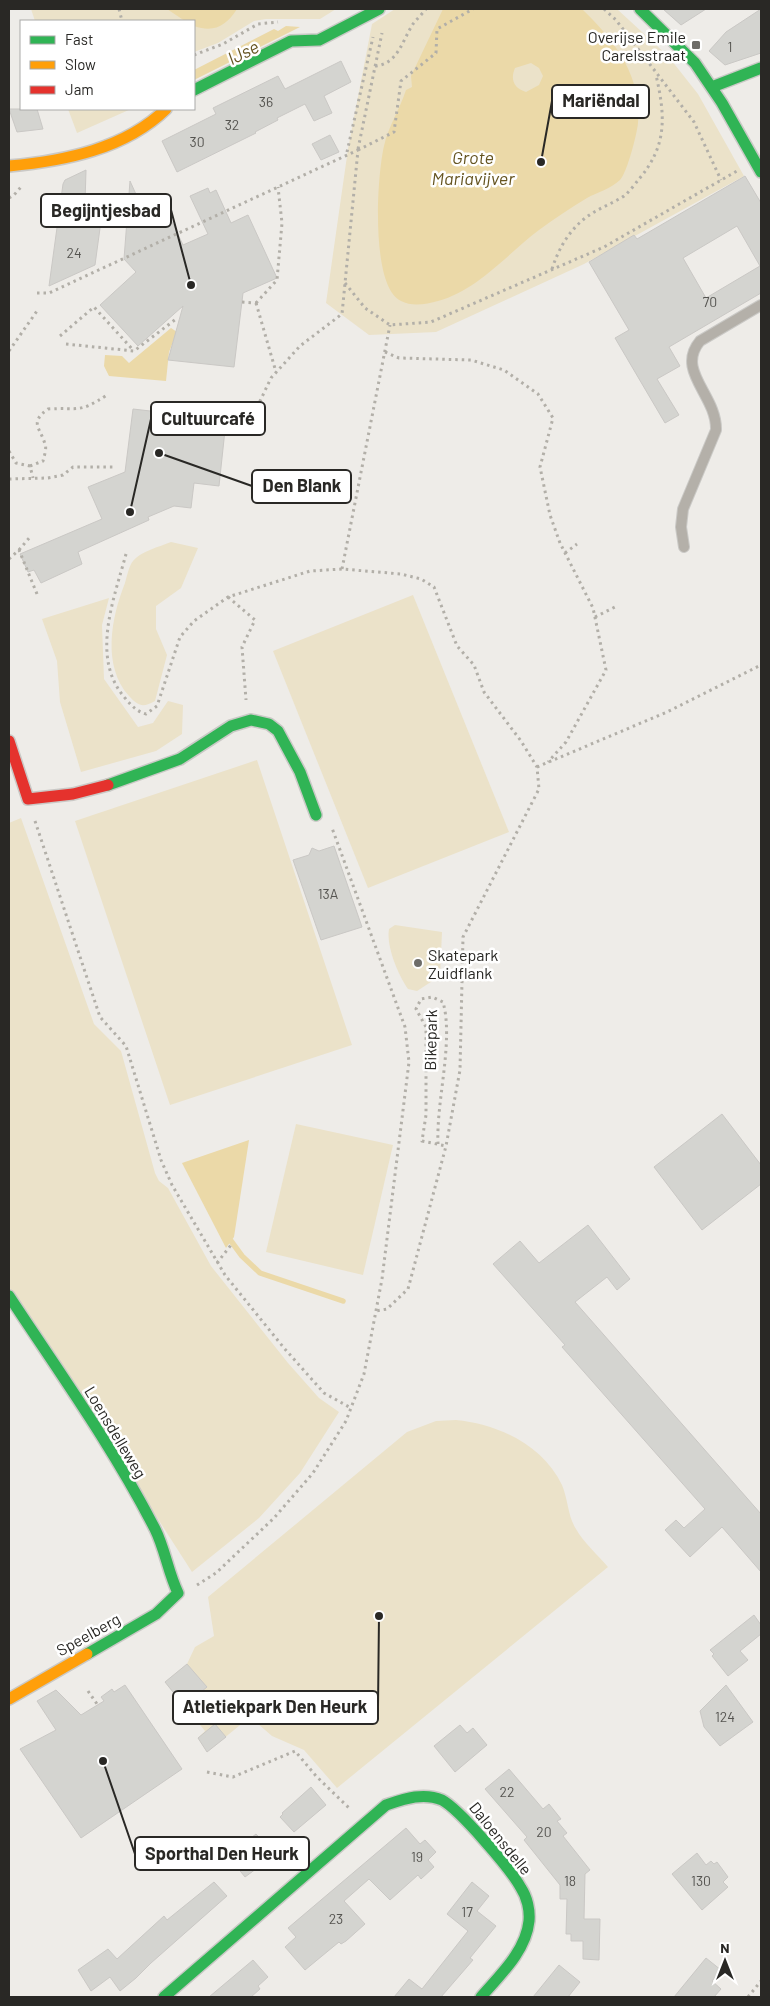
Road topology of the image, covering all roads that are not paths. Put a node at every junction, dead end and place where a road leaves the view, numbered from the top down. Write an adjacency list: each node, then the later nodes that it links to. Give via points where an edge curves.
1 (379, 9): 5 (street, via 319,40 290,41)
2 (640, 9): 4 (street, via 675,40)
3 (761, 68): 4 (street)
4 (712, 87): 8 (street)
5 (195, 89)
6 (165, 110): 7 (street, via 157,119 102,147 40,163)
7 (9, 166)
8 (761, 172)
9 (761, 305): 10 (lane, via 700,341 692,350 690,364 716,425 683,509)
10 (684, 547)
11 (9, 741): 12 (street, via 28,800 58,799 85,793 182,759 229,727 247,720 260,721 278,731)
12 (316, 815)
13 (9, 1296): 14 (street, Loensdelleweg, via 70,1387 156,1531)
14 (178, 1593): 15 (street, Speelberg, via 148,1619)
15 (9, 1698)
16 (164, 1997): 17 (street, Daloensdelle, via 386,1805 402,1798 419,1796 439,1799 458,1809 528,1899 530,1918 522,1948)
17 (481, 1997)

